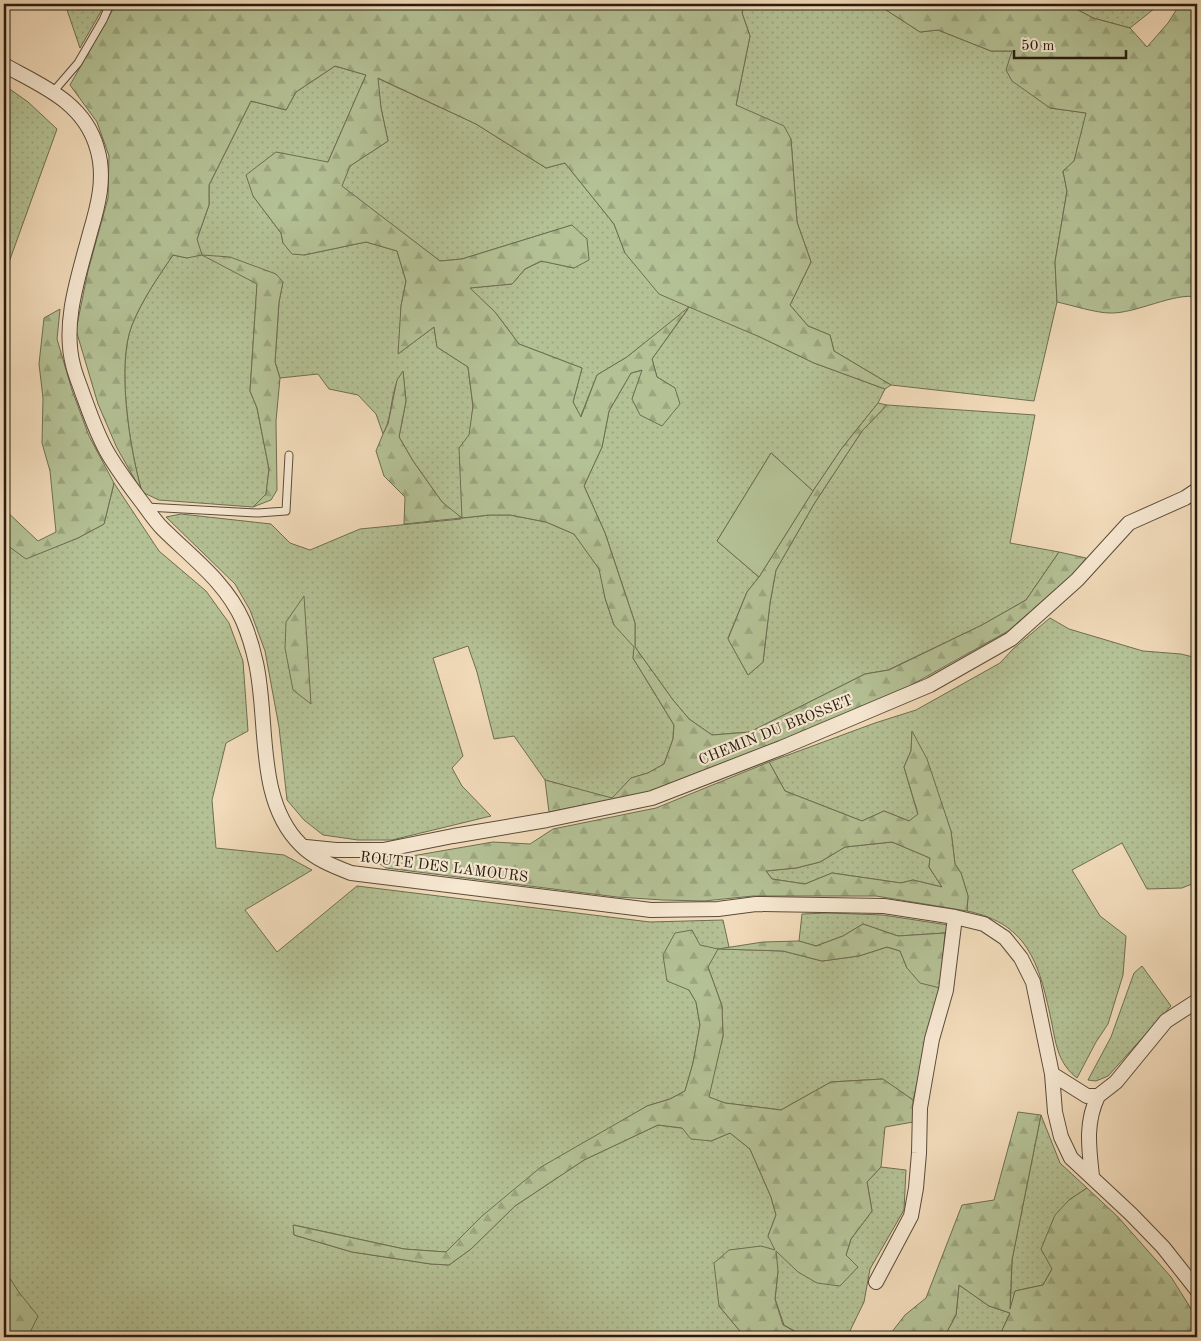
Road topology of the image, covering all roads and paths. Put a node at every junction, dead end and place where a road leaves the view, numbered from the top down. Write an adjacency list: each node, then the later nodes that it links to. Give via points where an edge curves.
1 (110, 4): 3 (lane, via 78,63)
2 (4, 65): 3 (street, ROUTE DES LAMOURS)
3 (53, 92): 6 (street, ROUTE DES LAMOURS, via 74,107 89,128 98,149 101,177 98,202 74,295 69,334 73,365 106,449)
4 (289, 455): 6 (lane, via 286,511 258,513)
5 (1197, 490): 7 (street, CHEMIN DU BROSSET, via 1129,523 1077,580 1011,639 930,685 781,748 652,798 547,820 383,850)
6 (146, 507): 7 (street, ROUTE DES LAMOURS, via 160,526 222,586 242,618 256,664 270,786 286,828)
7 (302, 846): 8 (street, ROUTE DES LAMOURS, via 325,863 351,873 652,910 718,909 756,904 884,906)
8 (955, 916): 10 (street, ROUTE DES LAMOURS, via 984,924 1004,938 1021,958 1033,982); 13 (street, via 946,990 932,1039 920,1108 919,1152 911,1216)
9 (1197, 1000): 11 (street, via 1166,1021 1116,1082)
10 (1052, 1074): 11 (street, via 1087,1096); 12 (street, ROUTE DES LAMOURS, via 1054,1112 1061,1137 1072,1158)
11 (1098, 1096): 12 (street, via 1089,1123)
12 (1092, 1176): 14 (street, ROUTE DES LAMOURS, via 1144,1227)
13 (876, 1282)
14 (1197, 1290)

